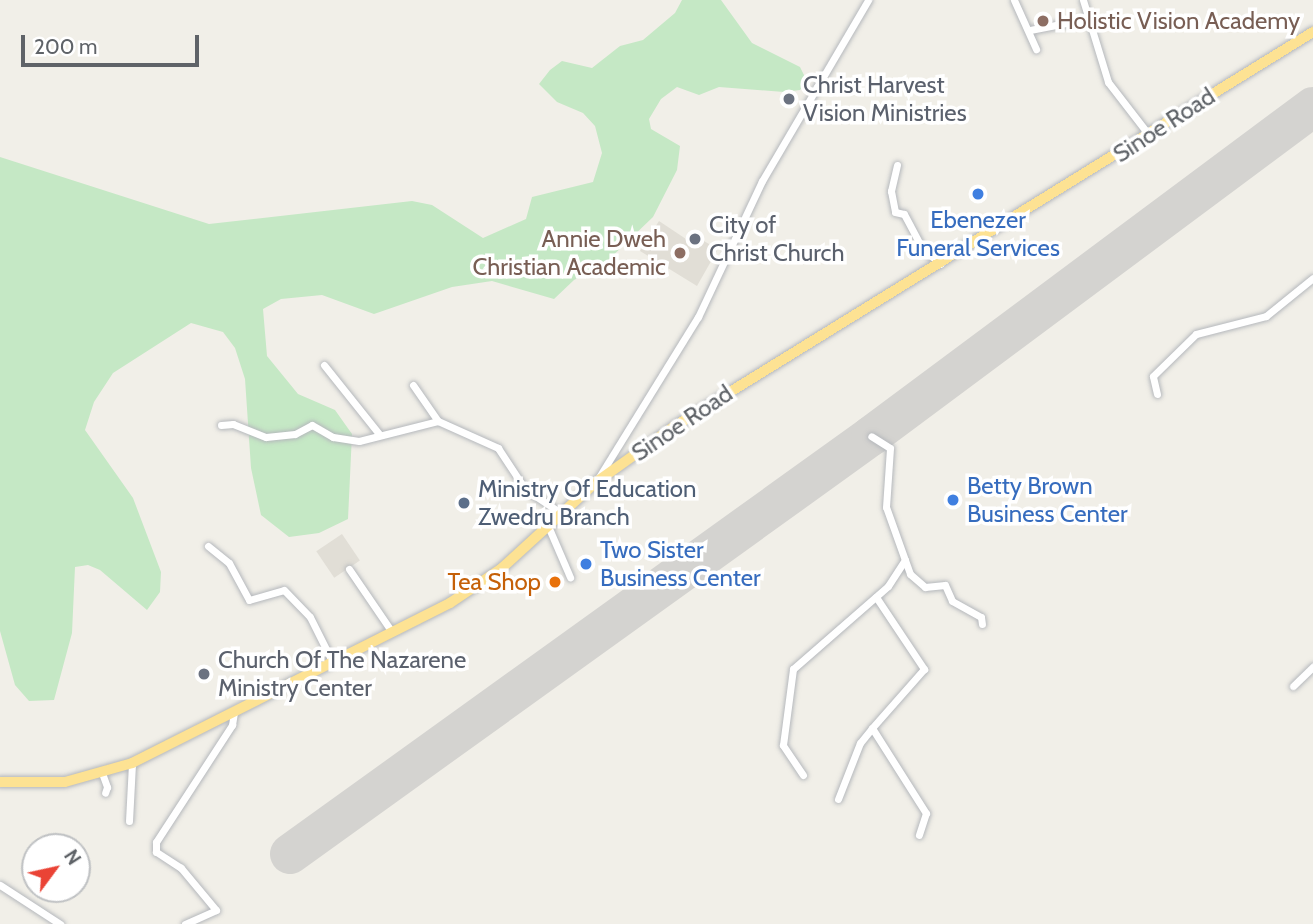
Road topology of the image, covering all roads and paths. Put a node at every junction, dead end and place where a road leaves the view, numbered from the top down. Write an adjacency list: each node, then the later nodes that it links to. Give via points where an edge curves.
1 (868, 0): 19 (street, via 768,170 698,317)
2 (1014, 0): 5 (street)
3 (1083, 0): 4 (street)
4 (1091, 18): 5 (street); 8 (street, via 1108,82)
5 (1030, 30): 7 (street)
6 (1313, 32): 8 (highway, Sinoe Road)
7 (1036, 50)
8 (1149, 135): 10 (highway, Sinoe Road)
9 (897, 165): 10 (street, via 891,191 895,212 904,214 923,249)
10 (941, 264): 19 (highway, Sinoe Road, via 746,380)
11 (1313, 278): 14 (street, via 1266,316 1196,334 1153,376)
12 (324, 365): 17 (street)
13 (413, 385): 15 (street)
14 (1157, 394)
15 (438, 421): 17 (street); 20 (street, via 498,448 525,489)
16 (221, 425): 17 (street, via 233,424 266,437 295,434 312,425 350,440)
17 (379, 434)
18 (871, 436): 23 (street, via 890,448 886,507)
19 (595, 483): 20 (highway, Sinoe Road)
20 (561, 513): 21 (highway, Sinoe Road)
21 (548, 526): 25 (street); 28 (highway, Sinoe Road, via 483,583)
22 (208, 546): 29 (street, via 229,563 249,600 284,590 310,617)
23 (905, 560): 26 (street); 27 (street, via 910,574 925,587 945,585 952,601 981,617)
24 (349, 569): 28 (street)
25 (570, 577)
26 (876, 597): 33 (street, via 924,669); 36 (street, via 793,669 783,745)
27 (982, 624)
28 (392, 632): 29 (highway, Sinoe Road)
29 (333, 663): 32 (highway, Sinoe Road)
30 (1313, 667): 31 (street)
31 (1293, 686)
32 (234, 713): 34 (highway, Sinoe Road); 44 (street, via 232,725 156,842 156,852 181,867 216,910)
33 (873, 728): 39 (street, via 860,743); 41 (street, via 926,813)
34 (132, 763): 35 (highway, Sinoe Road); 40 (street)
35 (102, 773): 37 (highway, Sinoe Road, via 65,782); 38 (street)
36 (803, 775)
37 (0, 782)
38 (105, 793)
39 (838, 799)
40 (129, 821)
41 (919, 835)
42 (0, 885): 43 (street)
43 (60, 924)
44 (185, 924)

